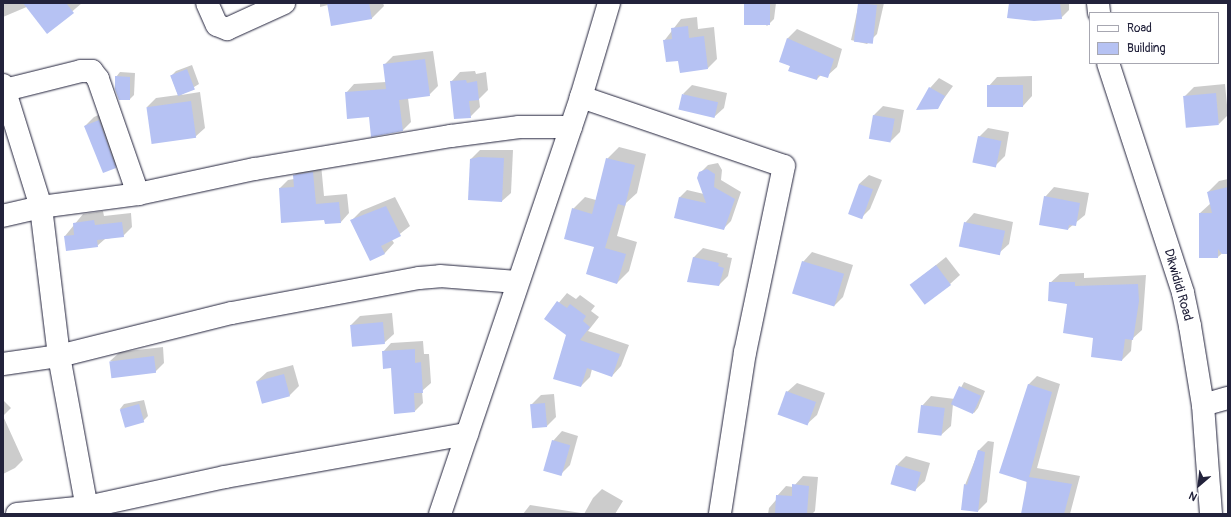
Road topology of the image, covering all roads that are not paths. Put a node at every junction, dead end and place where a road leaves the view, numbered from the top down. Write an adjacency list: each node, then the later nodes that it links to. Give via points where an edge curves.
1 (207, 3): 2 (street, via 217,25 227,29)
2 (284, 3)
3 (609, 3): 6 (street)
4 (1108, 64): 15 (street, Dikwididi Road, via 1183,294)
5 (4, 88): 8 (street, via 81,70 92,71 98,79); 9 (street)
6 (581, 97): 7 (street); 20 (street, via 784,166 745,352)
7 (571, 127): 8 (street, via 519,127 450,136 255,169); 11 (street)
8 (138, 194): 9 (street)
9 (41, 207): 10 (street); 12 (street)
10 (3, 216)
11 (517, 282): 12 (street, via 440,276 419,278 232,313); 16 (street)
12 (58, 356): 13 (street); 17 (street)
13 (3, 364)
14 (1228, 398): 15 (street)
15 (1203, 405): 21 (street, Dikwididi Road)
16 (467, 434): 17 (street, via 225,477); 19 (street)
17 (87, 511): 18 (street)
18 (17, 514)
19 (440, 514)
20 (720, 514)
21 (1211, 514)

